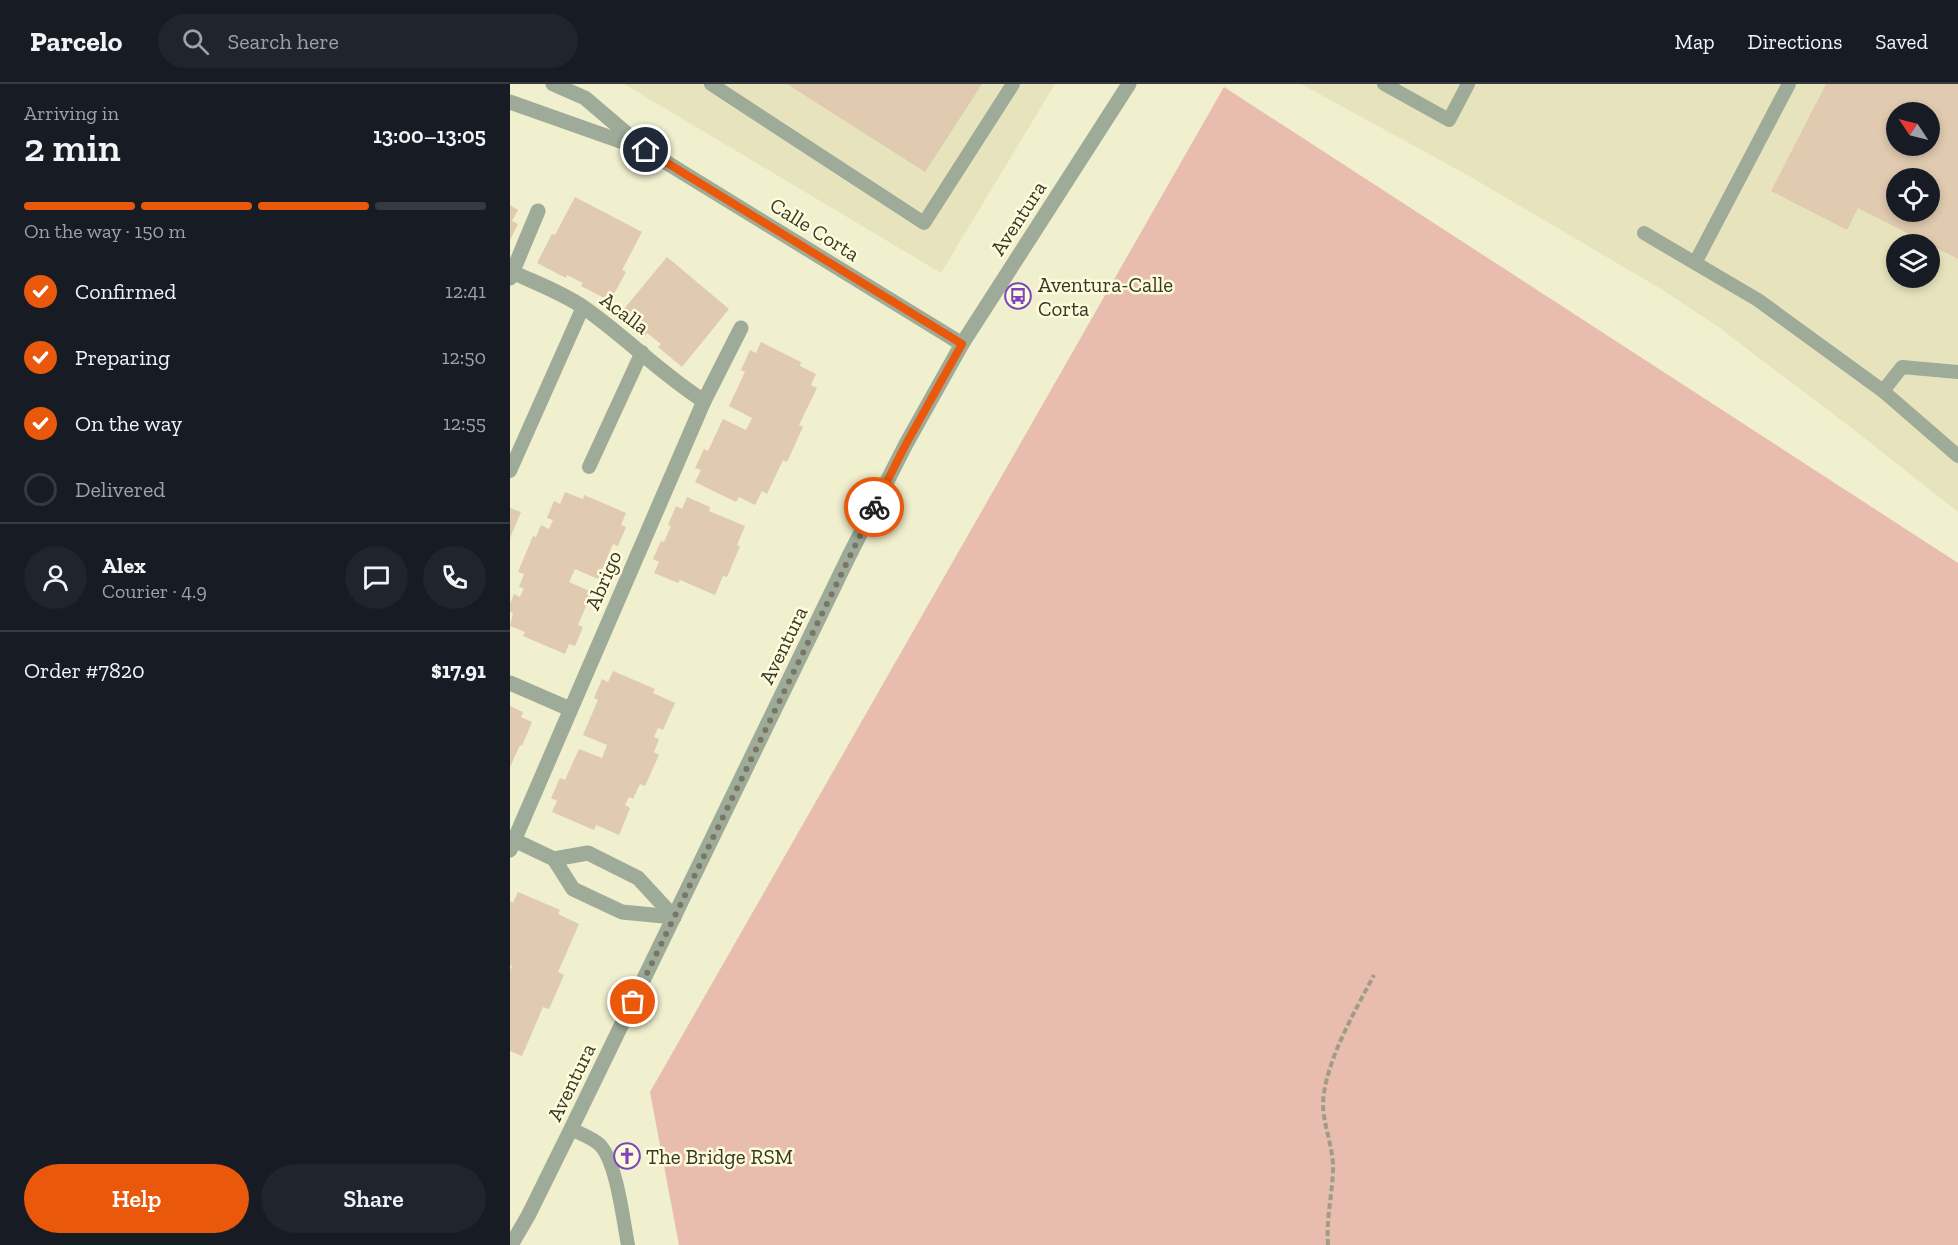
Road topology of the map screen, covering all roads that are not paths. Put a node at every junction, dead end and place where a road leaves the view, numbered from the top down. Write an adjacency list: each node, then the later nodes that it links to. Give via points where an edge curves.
1 (553, 84): 9 (street, Calle Corta, via 585,98)
2 (711, 84): 3 (lane, via 924,223)
3 (1013, 84)
4 (1129, 84): 16 (street, Aventura)
5 (1384, 84): 6 (lane, via 1449,120)
6 (1468, 84)
7 (1789, 84): 12 (lane)
8 (510, 102): 9 (street, Calle Corta)
9 (646, 150): 16 (street, Calle Corta)
10 (538, 211): 13 (street)
11 (1644, 233): 12 (lane)
12 (1695, 264): 19 (lane, via 1758,300)
13 (511, 275): 14 (street, Acalla, via 557,292)
14 (583, 307): 17 (street, Acalla); 23 (lane)
15 (741, 328): 20 (street, Abrigo)
16 (962, 344): 28 (street, Aventura, via 854,546)
17 (642, 352): 20 (street, Acalla); 22 (lane)
18 (1958, 372): 19 (lane, via 1902,367)
19 (1883, 391): 21 (lane)
20 (704, 401): 25 (street, Abrigo)
21 (1958, 456)
22 (589, 467)
23 (510, 471)
24 (510, 682): 25 (street)
25 (570, 709): 26 (street, Abrigo)
26 (512, 845): 27 (street)
27 (554, 859): 28 (street, via 573,889 583,894 622,912); 28 (street, via 588,853 638,878)
28 (674, 917): 29 (street, Aventura)
29 (571, 1129): 30 (street, Aventura); 31 (lane, via 601,1146 612,1168)
30 (511, 1245)
31 (628, 1245)

